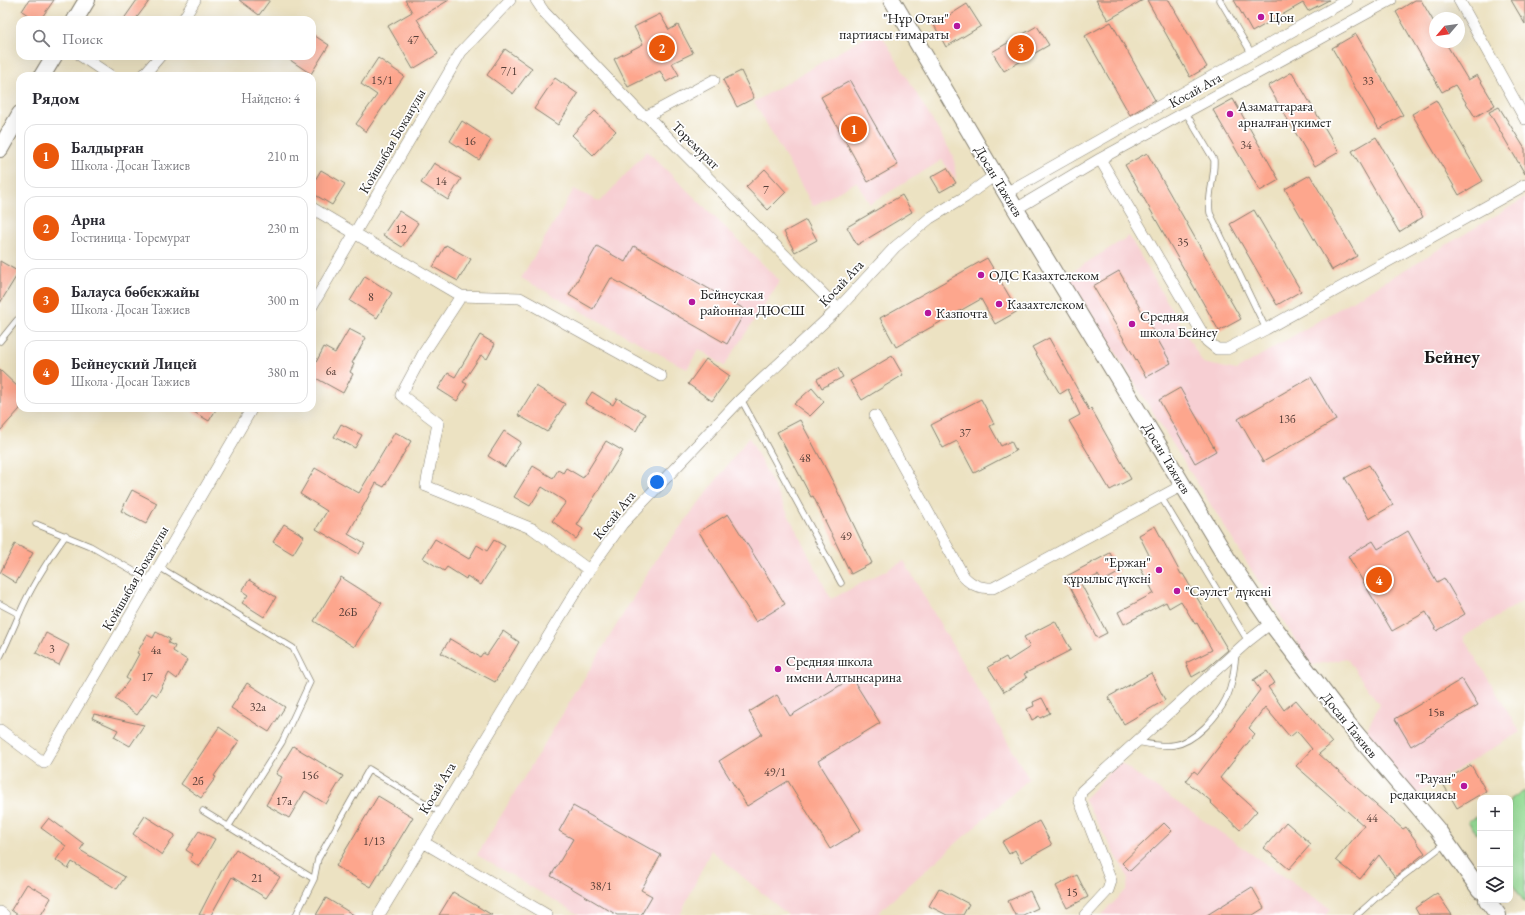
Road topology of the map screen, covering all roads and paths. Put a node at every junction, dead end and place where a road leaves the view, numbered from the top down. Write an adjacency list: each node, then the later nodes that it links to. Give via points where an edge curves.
1 (87, 0): 10 (street)
2 (195, 0): 11 (street)
3 (510, 0): 32 (street, Койшыбая Боканулы, via 461,52)
4 (536, 0): 22 (street, Торемурат, via 544,12 641,114)
5 (892, 0): 27 (street, Досан Тажиев)
6 (1220, 0): 12 (lane)
7 (1347, 0): 12 (street, Косай Ата)
8 (1391, 0): 16 (street, Косай Ата)
9 (1459, 0): 23 (street)
10 (77, 16)
11 (185, 16)
12 (1252, 54): 16 (street); 29 (street, Косай Ата)
13 (52, 60): 17 (street)
14 (87, 60): 18 (street)
15 (157, 60): 19 (street)
16 (1261, 71): 21 (street, Косай Ата)
17 (44, 72)
18 (105, 72)
19 (146, 72)
20 (714, 80): 22 (street)
21 (1186, 112): 26 (street, Косай Ата); 37 (lane, via 1214,160 1209,197 1210,213)
22 (647, 116): 35 (street, Торемурат)
23 (1525, 119)
24 (16, 121): 25 (street)
25 (0, 149)
26 (1100, 159): 30 (street, Косай Ата); 37 (street, via 1207,341 1217,349 1227,349)
27 (995, 176): 29 (street, Досан Тажиев); 35 (street, Косай Ата, via 930,218 895,247)
28 (1525, 185): 37 (street)
29 (1006, 193): 30 (street, Досан Тажиев)
30 (1016, 209): 43 (street, Досан Тажиев)
31 (316, 210): 32 (street)
32 (356, 232): 33 (street); 34 (street, Койшыбая Боканулы)
33 (461, 296): 39 (street, via 520,298); 48 (street, via 423,354 401,395 438,423 426,486 533,529)
34 (316, 299)
35 (838, 309): 40 (street, Косай Ата)
36 (16, 320): 38 (lane)
37 (1266, 329)
38 (0, 341)
39 (661, 376)
40 (741, 399): 48 (street, Косай Ата, via 622,524); 50 (lane)
41 (250, 412): 47 (street, Койшыбая Боканулы)
42 (875, 416): 44 (street, via 964,577 972,585 982,588 993,588)
43 (1183, 485): 44 (street); 53 (street, Досан Тажиев, via 1227,558)
44 (1161, 497): 54 (lane)
45 (36, 524): 46 (lane)
46 (66, 535): 49 (lane); 52 (lane, via 43,568)
47 (159, 567): 49 (street, Койшыбая Боканулы); 61 (lane, via 293,648 310,682 282,742)
48 (589, 570): 60 (street, Косай Ата)
49 (151, 581): 57 (street, Койшыбая Боканулы, via 44,763)
50 (841, 582)
51 (0, 604): 52 (lane)
52 (19, 614): 56 (lane)
53 (1271, 623): 54 (street); 63 (street, Досан Тажиев, via 1348,724)
54 (1248, 641): 55 (street)
55 (1236, 652): 58 (street); 58 (lane, via 1232,682 1226,699 1204,727 1187,741 1174,745 1161,746)
56 (0, 657)
57 (0, 730)
58 (1137, 742): 72 (street, via 1082,791 1079,798 1111,881 1108,890)
59 (203, 811): 61 (lane)
60 (440, 812): 62 (street, Косай Ата); 64 (lane, via 369,769 318,859)
61 (228, 827): 64 (lane)
62 (423, 842): 70 (street, Косай Ата); 71 (street)
63 (1446, 842): 65 (street, Досан Тажиев); 73 (lane)
64 (314, 879): 69 (lane)
65 (1477, 886)
66 (1489, 903): 74 (street)
67 (0, 912): 68 (street)
68 (4, 915)
69 (296, 915)
70 (379, 915)
71 (548, 915)
72 (1085, 915)
73 (1357, 915)
74 (1498, 915)

